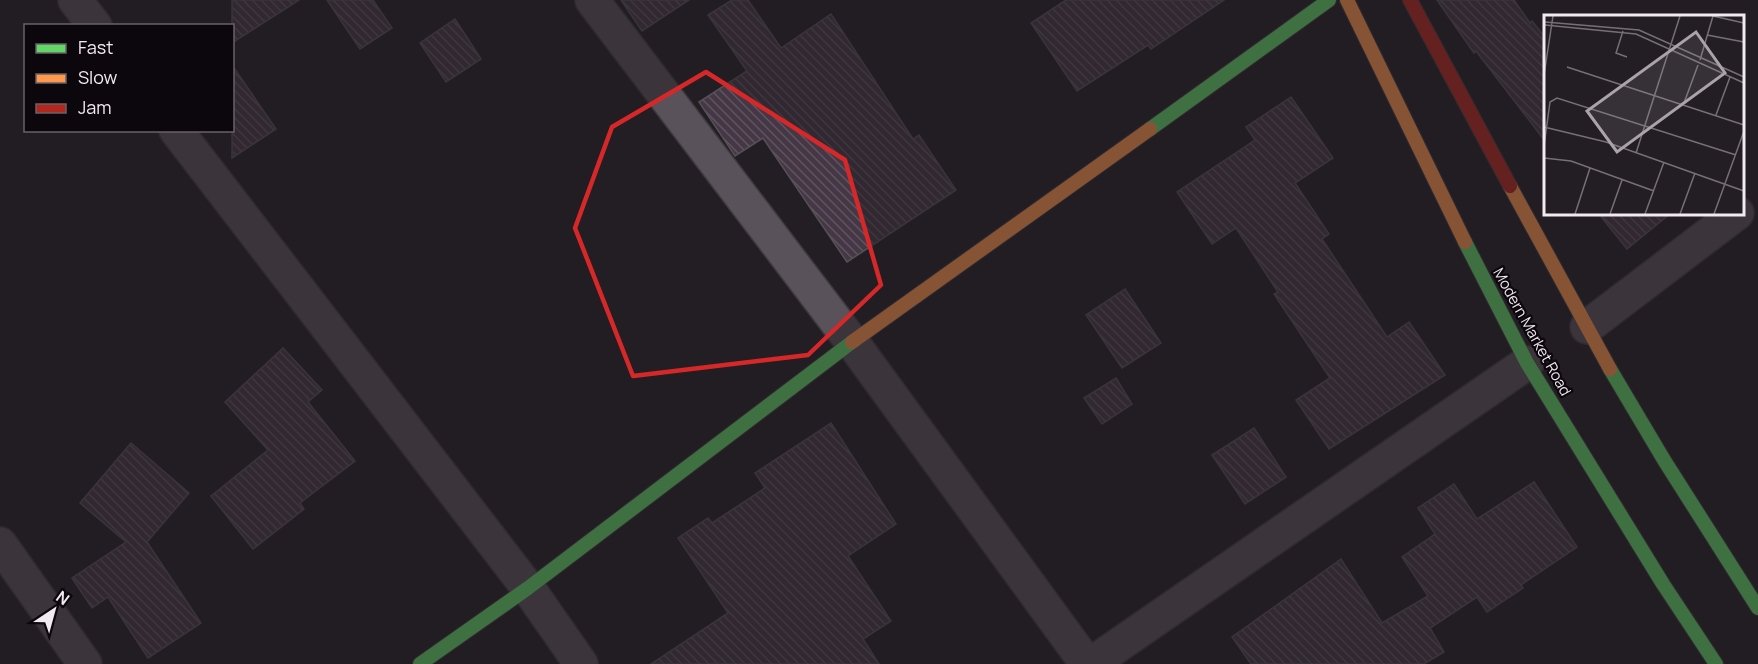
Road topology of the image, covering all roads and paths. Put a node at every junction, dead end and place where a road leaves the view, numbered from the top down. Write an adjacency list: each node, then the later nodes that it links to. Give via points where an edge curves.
1 (75, 0): 6 (street)
2 (592, 0): 12 (street)
3 (1329, 0): 12 (street)
4 (1347, 0): 13 (street, Modern Market Road)
5 (1410, 0): 11 (street)
6 (93, 24)
7 (178, 132): 15 (street)
8 (1758, 197): 9 (street)
9 (1743, 208)
10 (1736, 214): 11 (street)
11 (1587, 327): 16 (street, via 1705,531)
12 (852, 342): 15 (street); 20 (street)
13 (1527, 363): 20 (street); 21 (street, Modern Market Road)
14 (0, 544): 17 (street)
15 (528, 588): 18 (street); 19 (street)
16 (1758, 608)
17 (85, 664)
18 (420, 664)
19 (581, 664)
20 (1089, 664)
21 (1716, 664)

